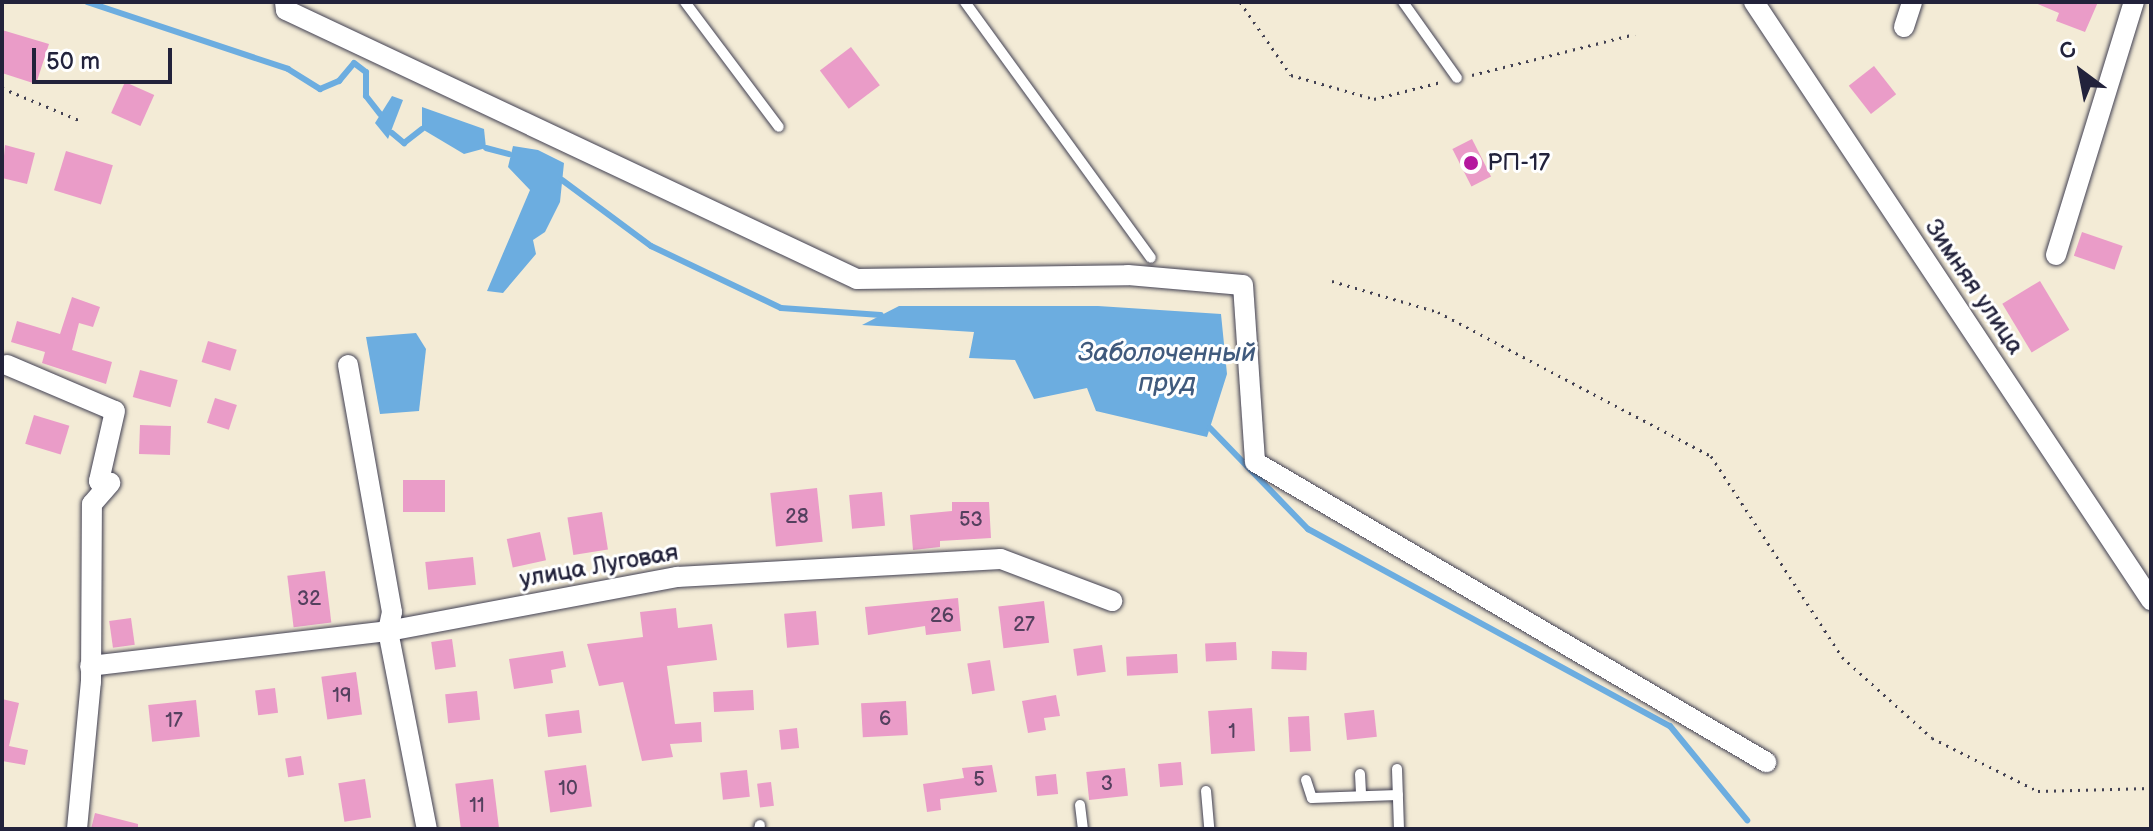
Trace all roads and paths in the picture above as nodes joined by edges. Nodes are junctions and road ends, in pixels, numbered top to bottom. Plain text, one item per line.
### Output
1 (285, 2) edge
2 (685, 2) edge
3 (965, 2) edge
4 (1240, 2) edge
5 (1403, 2) edge
6 (1754, 2) edge
7 (1912, 2) edge
8 (2134, 2) edge
9 (1904, 27) dead end
10 (1635, 34) dead end
11 (1457, 78) junction
12 (2, 88) edge
13 (79, 120) dead end
14 (779, 127) dead end
15 (2056, 255) dead end
16 (1151, 258) dead end
17 (1332, 281) dead end
18 (7, 365) dead end
19 (348, 365) dead end
20 (2151, 600) edge
21 (1112, 601) dead end
22 (388, 631) junction
23 (90, 666) junction
24 (1766, 762) dead end
25 (1397, 769) dead end
26 (1360, 774) dead end
27 (1306, 780) dead end
28 (2151, 788) edge
29 (1206, 791) dead end
30 (1398, 795) junction
31 (1361, 796) junction
32 (1080, 805) dead end
33 (77, 829) edge
34 (427, 829) edge
35 (1083, 829) edge
36 (1209, 829) edge
37 (1399, 829) edge

1 - 24 street
2 - 14 lane
3 - 16 lane
4 - 11 path
5 - 11 lane
6 - 20 street, Зимняя улица
7 - 9 street
8 - 15 street
10 - 11 path
12 - 13 path
17 - 28 path
18 - 23 street
19 - 22 street
21 - 22 street, улица Луговая
22 - 23 street, улица Луговая
22 - 34 street
23 - 33 street
25 - 30 lane
26 - 31 lane
27 - 31 lane
29 - 36 lane
30 - 31 lane
30 - 37 lane
32 - 35 lane

